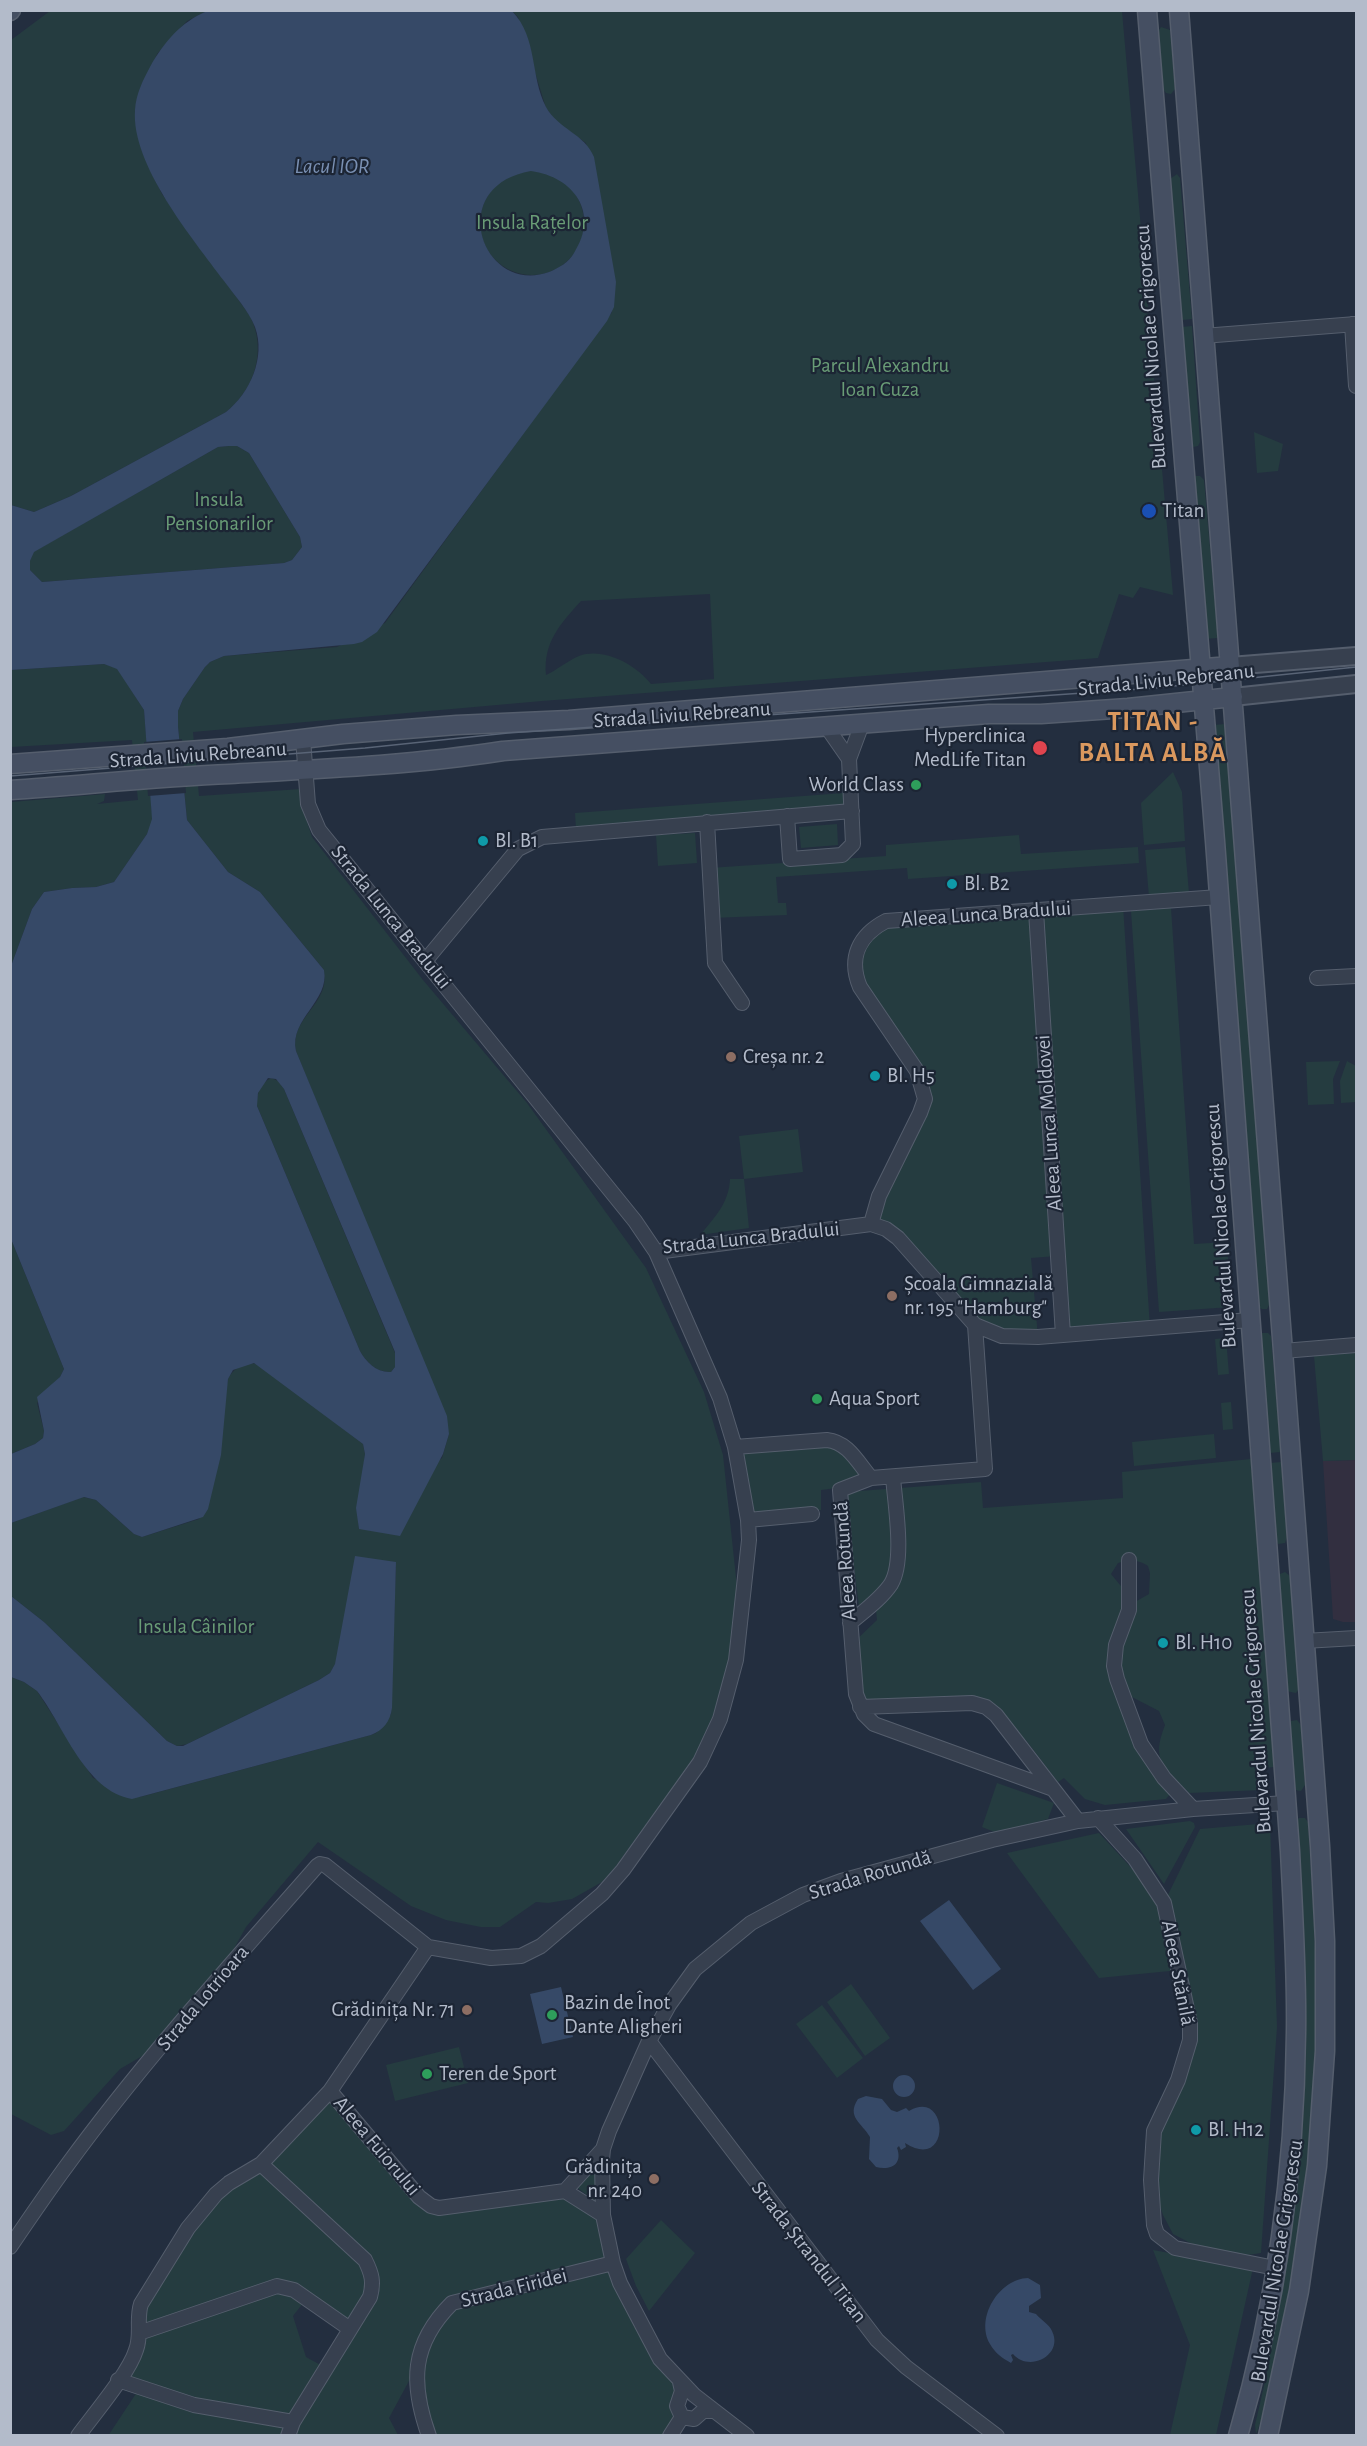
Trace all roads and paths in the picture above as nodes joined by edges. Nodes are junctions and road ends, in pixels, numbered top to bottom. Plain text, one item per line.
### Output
1 (1147, 10) edge
2 (1179, 10) edge
3 (1354, 324) edge
4 (1203, 336) junction
5 (1356, 386) edge
6 (1356, 656) edge
7 (1230, 666) junction
8 (1199, 669) junction
9 (1356, 684) edge
10 (1233, 697) junction
11 (1203, 700) junction
12 (862, 724) junction
13 (826, 726) junction
14 (303, 739) junction
15 (849, 759) junction
16 (10, 764) edge
17 (305, 771) junction
18 (10, 790) edge
19 (852, 811) junction
20 (787, 816) junction
21 (707, 822) junction
22 (1218, 897) junction
23 (1036, 911) junction
24 (426, 960) junction
25 (1356, 976) edge
26 (1317, 978) dead end
27 (742, 1003) dead end
28 (871, 1224) junction
29 (656, 1252) junction
30 (1280, 1318) junction
31 (1250, 1320) junction
32 (975, 1325) junction
33 (1063, 1335) junction
34 (1356, 1345) edge
35 (1283, 1351) junction
36 (735, 1447) junction
37 (893, 1477) junction
38 (870, 1478) junction
39 (812, 1514) dead end
40 (748, 1520) junction
41 (1298, 1557) junction
42 (1129, 1560) dead end
43 (1268, 1560) junction
44 (850, 1623) junction
45 (1356, 1638) edge
46 (1304, 1641) junction
47 (1309, 1703) junction
48 (1278, 1706) junction
49 (860, 1707) junction
50 (1053, 1789) junction
51 (1317, 1800) junction
52 (1286, 1803) junction
53 (1193, 1809) junction
54 (1098, 1818) junction
55 (1078, 1821) junction
56 (428, 1947) junction
57 (649, 2041) junction
58 (330, 2091) junction
59 (603, 2149) junction
60 (261, 2164) junction
61 (565, 2191) junction
62 (603, 2215) junction
63 (10, 2247) edge
64 (613, 2263) junction
65 (1275, 2268) junction
66 (350, 2329) junction
67 (139, 2333) junction
68 (118, 2380) junction
69 (693, 2401) junction
70 (682, 2417) junction
71 (290, 2429) edge
72 (78, 2436) edge
73 (429, 2436) edge
74 (670, 2436) edge
75 (747, 2436) edge
76 (997, 2436) edge
77 (1238, 2436) edge
78 (1268, 2436) edge

1 - 8 main road, Bulevardul Nicolae Grigorescu
2 - 4 main road, Bulevardul Nicolae Grigorescu
3 - 4 street
3 - 5 street
4 - 7 main road, Bulevardul Nicolae Grigorescu
6 - 7 street, Strada Liviu Rebreanu
7 - 8 main road, Strada Liviu Rebreanu
7 - 10 main road, Bulevardul Nicolae Grigorescu
8 - 11 main road, Bulevardul Nicolae Grigorescu
8 - 14 main road, Strada Liviu Rebreanu
9 - 10 street, Strada Liviu Rebreanu
10 - 11 main road, Strada Liviu Rebreanu
10 - 30 main road, Bulevardul Nicolae Grigorescu
11 - 12 main road, Strada Liviu Rebreanu
11 - 22 main road, Bulevardul Nicolae Grigorescu
12 - 13 main road, Strada Liviu Rebreanu
12 - 15 street
13 - 15 street
13 - 17 main road, Strada Liviu Rebreanu
14 - 16 main road, Strada Liviu Rebreanu
14 - 17 street, Strada Lunca Bradului
15 - 19 street
17 - 18 main road, Strada Liviu Rebreanu
17 - 24 street, Strada Lunca Bradului
19 - 20 street
19 - 20 street
20 - 21 street
21 - 24 street
21 - 27 street
22 - 23 street, Aleea Lunca Bradului
22 - 31 main road, Bulevardul Nicolae Grigorescu
23 - 28 street, Aleea Lunca Bradului
23 - 33 street, Aleea Lunca Moldovei
24 - 29 street, Strada Lunca Bradului
25 - 26 street
28 - 29 street, Strada Lunca Bradului
28 - 32 street
29 - 36 street, Strada Lotrioara
30 - 31 main road
30 - 35 main road, Bulevardul Nicolae Grigorescu
31 - 33 street
31 - 43 main road, Bulevardul Nicolae Grigorescu
32 - 33 street
32 - 37 street, Aleea Rotundă
34 - 35 street
35 - 41 main road, Bulevardul Nicolae Grigorescu
36 - 38 street
36 - 40 street, Strada Lotrioara
37 - 38 street, Aleea Rotundă
37 - 44 street
38 - 44 street, Aleea Rotundă
39 - 40 street
40 - 56 street, Strada Lotrioara
41 - 43 main road
41 - 46 main road, Bulevardul Nicolae Grigorescu
42 - 53 street
43 - 48 main road, Bulevardul Nicolae Grigorescu
44 - 49 street, Aleea Rotundă
45 - 46 street
46 - 47 main road, Bulevardul Nicolae Grigorescu
47 - 48 main road
47 - 51 main road, Bulevardul Nicolae Grigorescu
48 - 52 main road, Bulevardul Nicolae Grigorescu
49 - 50 street
49 - 50 street
50 - 55 street
51 - 52 main road
51 - 78 main road, Bulevardul Nicolae Grigorescu
52 - 53 street, Strada Rotundă
52 - 65 main road, Bulevardul Nicolae Grigorescu
53 - 54 street, Strada Rotundă
54 - 55 street, Strada Rotundă
54 - 65 street, Aleea Stănilă
55 - 57 street, Strada Rotundă
56 - 58 street
56 - 63 street, Strada Lotrioara
57 - 59 street, Strada Rotundă
57 - 76 street, Strada Ștrandul Titan
58 - 60 street
58 - 61 street, Aleea Fuiorului
59 - 61 street
59 - 62 street, Strada Rotundă
60 - 66 street
60 - 67 street
61 - 62 street
62 - 64 street, Strada Rotundă
64 - 69 street, Strada Rotundă
64 - 73 street, Strada Firidei
65 - 77 main road, Bulevardul Nicolae Grigorescu
66 - 67 street
66 - 71 street
67 - 68 street
68 - 71 street
68 - 72 street
69 - 70 street
69 - 70 street
69 - 75 street, Strada Rotundă
70 - 74 street

